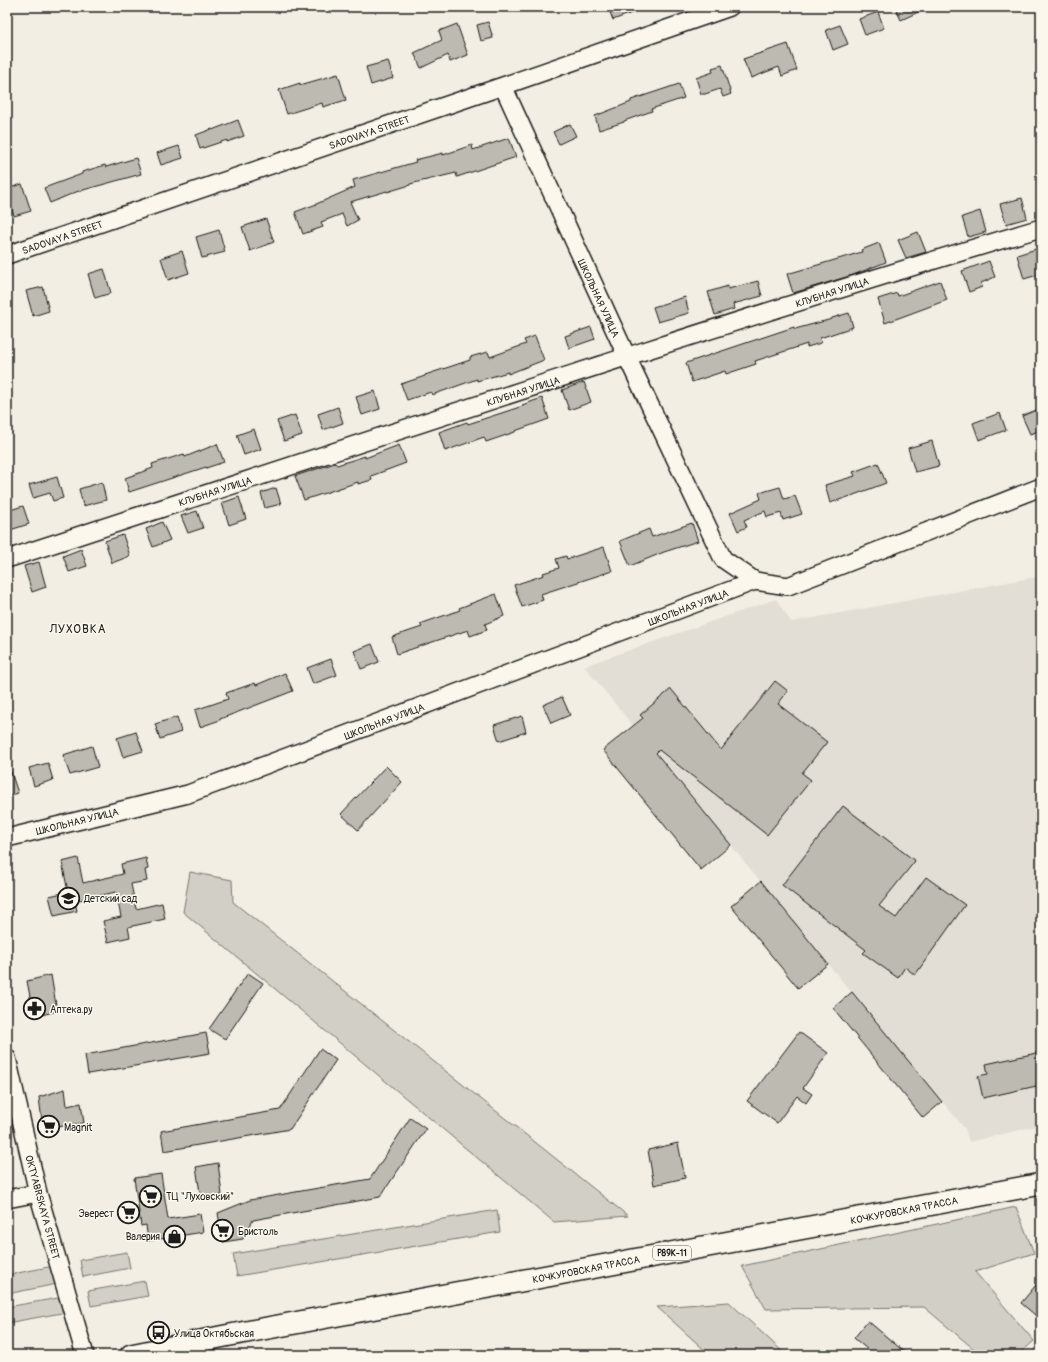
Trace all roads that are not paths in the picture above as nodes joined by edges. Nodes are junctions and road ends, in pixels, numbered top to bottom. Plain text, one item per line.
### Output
1 (730, 7) edge
2 (503, 86) junction
3 (1041, 228) edge
4 (7, 256) edge
5 (627, 357) junction
6 (1041, 487) edge
7 (7, 558) edge
8 (755, 581) junction
9 (7, 838) edge
10 (7, 1058) edge
11 (1041, 1184) edge
12 (38, 1193) junction
13 (7, 1199) edge
14 (84, 1355) edge
15 (131, 1355) edge

1 - 2 street, SADOVAYA STREET
2 - 4 street, SADOVAYA STREET
2 - 5 street, ШКОЛЬНАЯ УЛИЦА
3 - 5 street, КЛУБНАЯ УЛИЦА
5 - 7 street, КЛУБНАЯ УЛИЦА
5 - 8 street, ШКОЛЬНАЯ УЛИЦА
6 - 8 street, ШКОЛЬНАЯ УЛИЦА
8 - 9 street, ШКОЛЬНАЯ УЛИЦА
10 - 12 street, OKTYABRSKAYA STREET
11 - 15 main road, КОЧКУРОВСКАЯ ТРАССА / Р89К-11
12 - 13 street
12 - 14 street, OKTYABRSKAYA STREET

